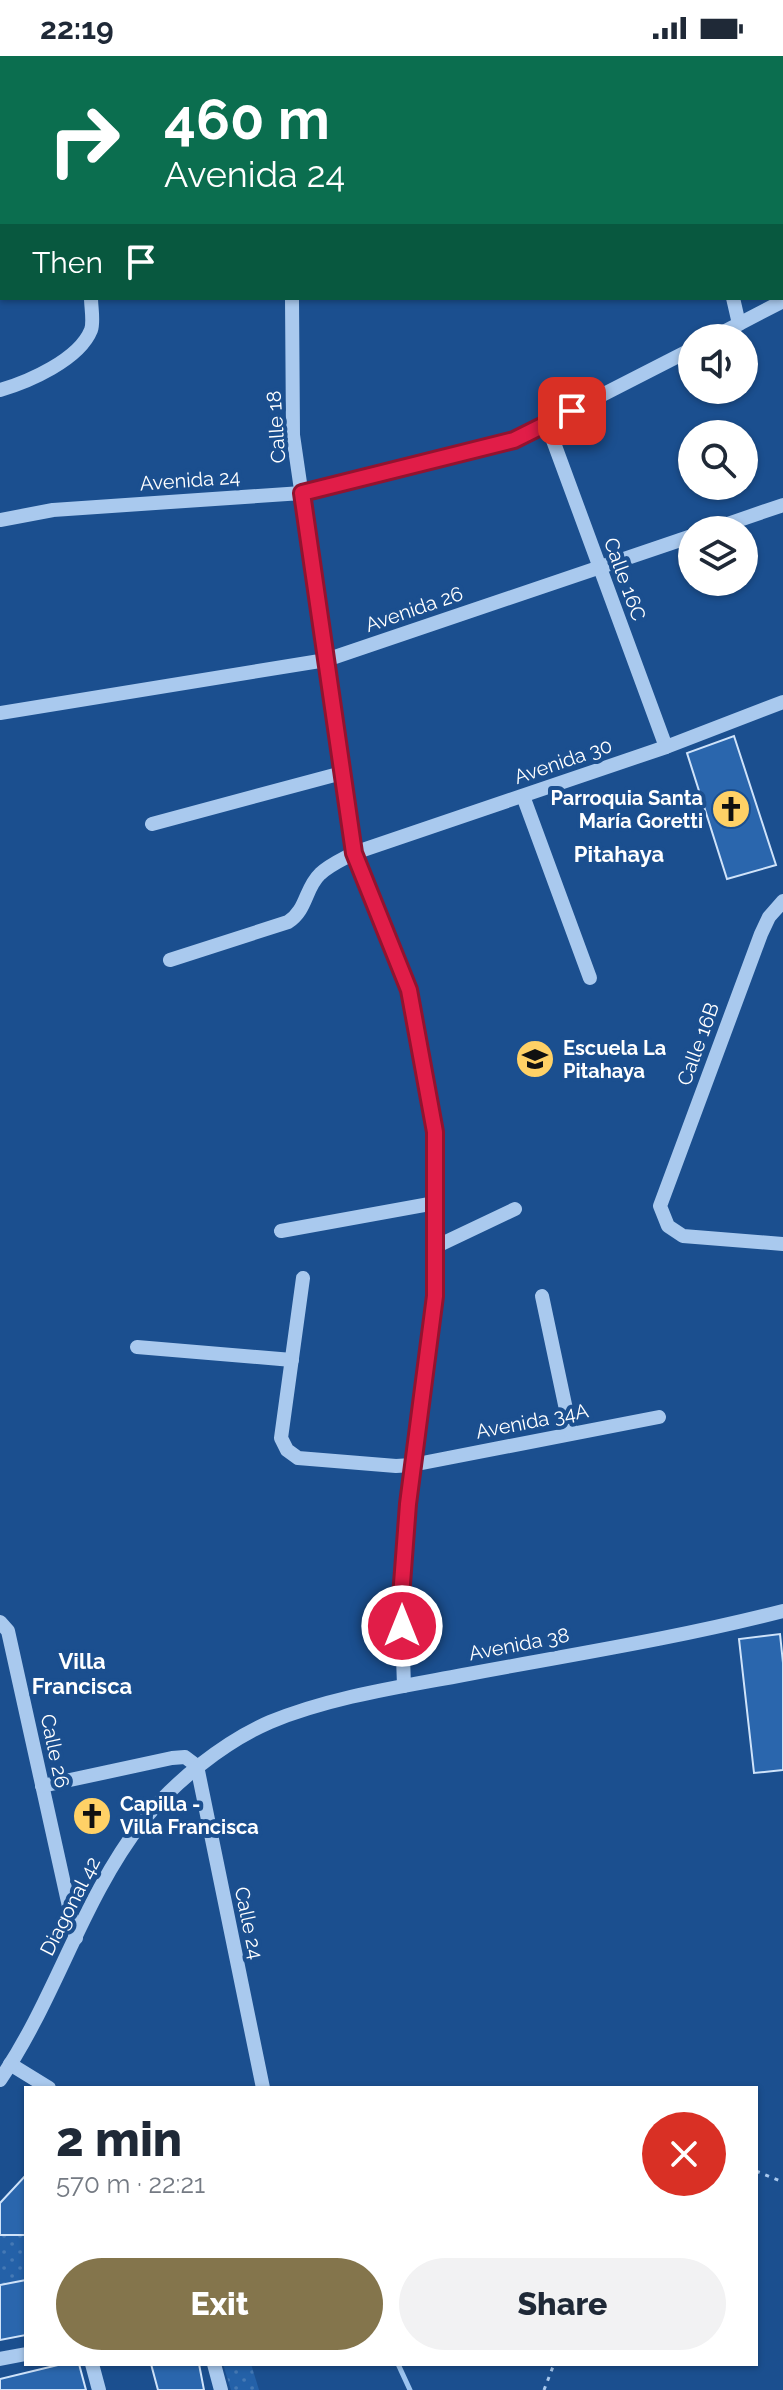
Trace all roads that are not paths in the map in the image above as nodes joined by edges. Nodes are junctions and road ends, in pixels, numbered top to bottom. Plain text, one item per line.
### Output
1 (91, 300) edge
2 (292, 300) edge
3 (733, 300) edge
4 (783, 301) edge
5 (739, 324) joint
6 (678, 356) edge
7 (0, 390) edge
8 (547, 424) junction
9 (302, 493) junction
10 (783, 505) edge
11 (751, 516) edge
12 (0, 520) edge
13 (678, 541) edge
14 (600, 567) junction
15 (326, 660) junction
16 (783, 702) edge
17 (0, 713) edge
18 (666, 747) junction
19 (342, 773) junction
20 (523, 796) junction
21 (152, 824) dead end
22 (354, 853) junction
23 (783, 901) edge
24 (170, 960) dead end
25 (590, 978) dead end
26 (435, 1203) junction
27 (515, 1209) dead end
28 (281, 1231) dead end
29 (783, 1244) edge
30 (435, 1247) junction
31 (303, 1278) dead end
32 (542, 1296) dead end
33 (137, 1347) dead end
34 (292, 1360) junction
35 (659, 1417) dead end
36 (571, 1433) junction
37 (412, 1465) junction
38 (783, 1611) edge
39 (0, 1622) edge
40 (404, 1686) junction
41 (197, 1766) junction
42 (42, 1786) junction
43 (76, 1938) junction
44 (10, 2064) junction
45 (0, 2080) edge
46 (46, 2086) edge
47 (263, 2086) edge
48 (24, 2354) edge
49 (0, 2359) edge
50 (93, 2366) edge
51 (215, 2366) edge
52 (99, 2390) edge
53 (221, 2390) edge

1 - 7 street
2 - 9 street, Calle 18
3 - 5 street
4 - 5 street
6 - 8 street, Avenida 24
8 - 9 street, Avenida 24
8 - 14 street, Calle 16C
9 - 12 street, Avenida 24
9 - 15 street, Calle 18
10 - 11 street
13 - 14 street, Avenida 26
14 - 15 street, Avenida 26
14 - 18 street, Calle 16C
15 - 17 street, Avenida 26
15 - 19 street, Calle 18
16 - 18 street, Avenida 30
18 - 20 street, Avenida 30
19 - 21 street
19 - 22 street, Calle 18
20 - 22 street, Avenida 30
20 - 25 street
22 - 24 street, Avenida 30
22 - 26 street, Calle 18
23 - 29 street, Calle 16B
26 - 28 street
26 - 30 street, Calle 18
27 - 30 street
30 - 37 street, Calle 18
31 - 34 street, Avenida 34A
32 - 36 street
33 - 34 street
34 - 37 street, Avenida 34A
35 - 36 street, Avenida 34A
36 - 37 street, Avenida 34A
37 - 40 street, Calle 18
38 - 40 street, Avenida 38
39 - 42 street, Calle 26
40 - 41 street, Avenida 38
41 - 42 street
41 - 43 street, Diagonal 42
41 - 47 street, Calle 24
42 - 43 street, Calle 26
43 - 44 street, Diagonal 42
44 - 45 street, Diagonal 42
44 - 46 street
48 - 49 street
50 - 52 street
51 - 53 street

